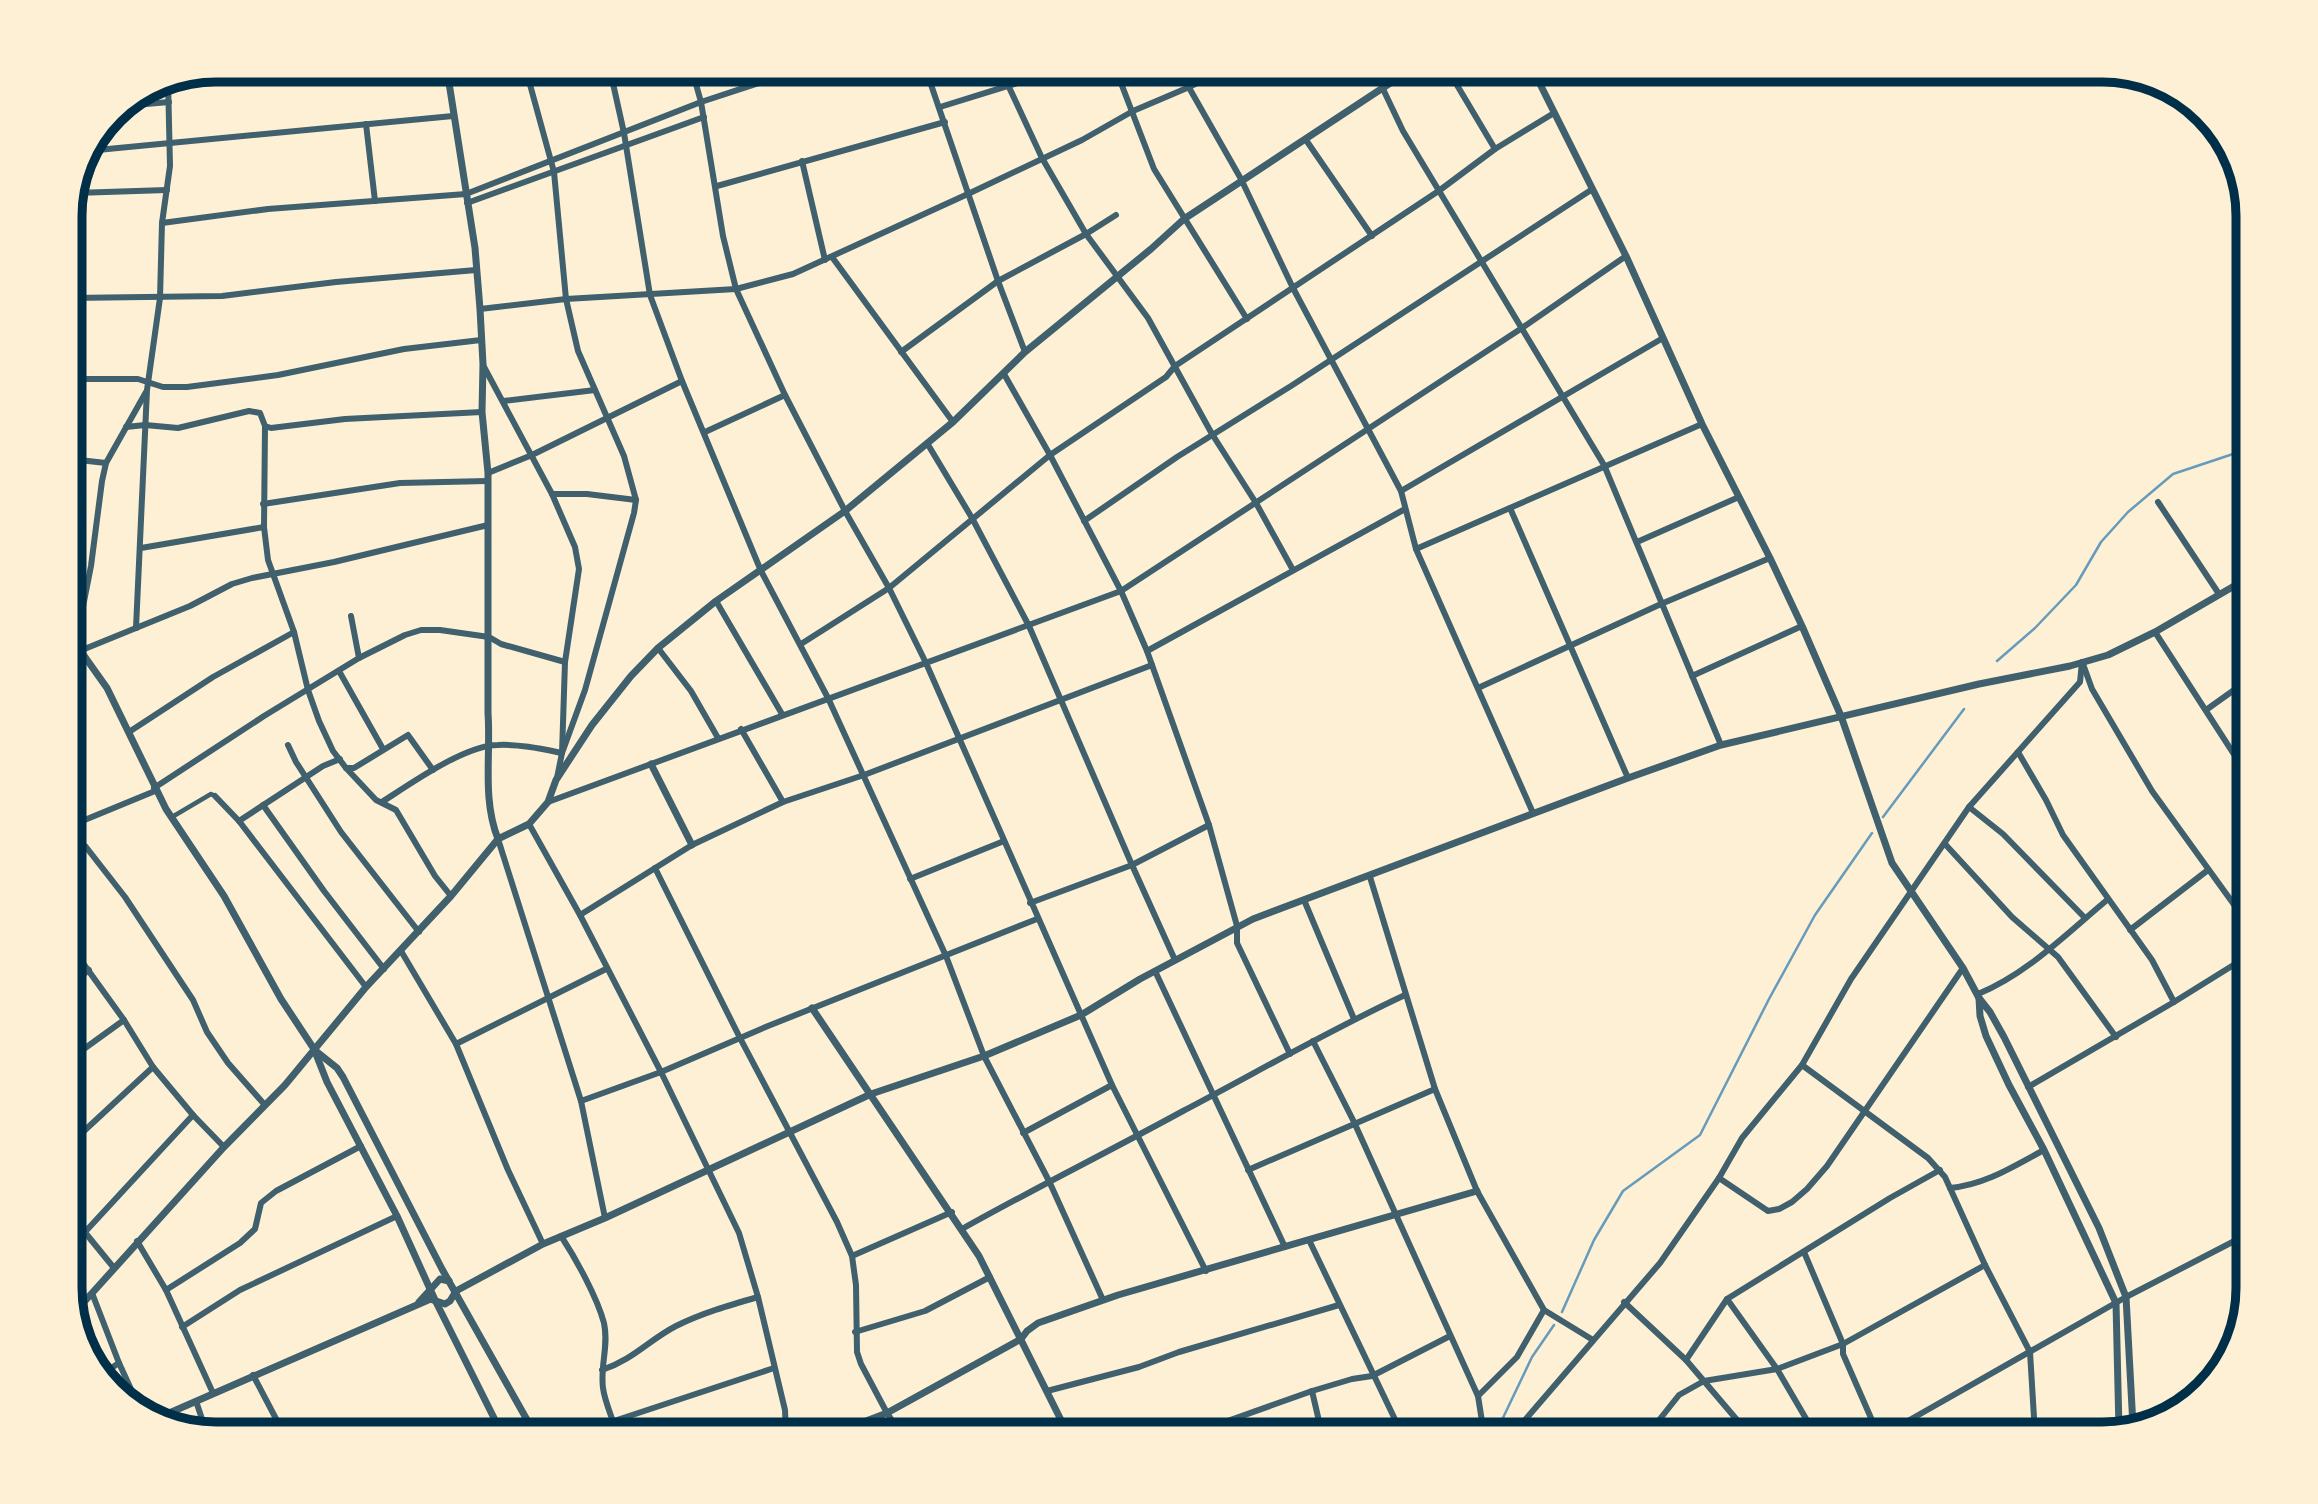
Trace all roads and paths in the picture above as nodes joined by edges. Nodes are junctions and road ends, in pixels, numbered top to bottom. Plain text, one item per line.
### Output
1 (1185, 82) edge
2 (1198, 82) edge
3 (1381, 82) edge
4 (1392, 82) edge
5 (1455, 82) edge
6 (1539, 82) edge
7 (449, 83) edge
8 (530, 83) edge
9 (613, 83) edge
10 (696, 83) edge
11 (750, 83) edge
12 (931, 83) edge
13 (1016, 83) edge
14 (1121, 83) edge
15 (1008, 85) junction
16 (1187, 88) junction
17 (1383, 89) junction
18 (168, 91) edge
19 (169, 102) junction
20 (701, 102) junction
21 (143, 104) edge
22 (940, 107) junction
23 (1133, 111) junction
24 (1553, 113) junction
25 (453, 116) junction
26 (704, 117) junction
27 (944, 122) junction
28 (366, 124) junction
29 (624, 132) junction
30 (1306, 140) junction
31 (170, 145) junction
32 (627, 147) junction
33 (1495, 149) junction
34 (99, 150) edge
35 (1042, 158) junction
36 (802, 161) junction
37 (552, 162) junction
38 (554, 172) junction
39 (1241, 179) junction
40 (716, 186) junction
41 (167, 190) junction
42 (1440, 190) junction
43 (1591, 190) junction
44 (85, 191) edge
45 (970, 193) junction
46 (466, 194) junction
47 (375, 201) junction
48 (467, 203) junction
49 (1116, 215) dead end
50 (1184, 219) junction
51 (162, 223) junction
52 (1086, 234) junction
53 (1372, 236) junction
54 (1626, 256) junction
55 (829, 258) junction
56 (1480, 260) junction
57 (476, 270) junction
58 (1118, 277) junction
59 (998, 281) junction
60 (1293, 288) junction
61 (736, 289) junction
62 (650, 295) junction
63 (83, 298) edge
64 (160, 298) junction
65 (566, 299) junction
66 (480, 309) junction
67 (1247, 319) junction
68 (1521, 328) junction
69 (1664, 338) junction
70 (481, 340) junction
71 (901, 352) junction
72 (1025, 352) junction
73 (1331, 360) junction
74 (483, 364) junction
75 (1175, 366) junction
76 (1004, 374) junction
77 (83, 379) edge
78 (682, 381) junction
79 (147, 387) junction
80 (595, 390) junction
81 (785, 395) junction
82 (1564, 395) junction
83 (503, 401) junction
84 (482, 412) junction
85 (608, 419) junction
86 (953, 422) junction
87 (1702, 424) junction
88 (145, 425) junction
89 (265, 426) junction
90 (126, 427) junction
91 (1368, 427) junction
92 (705, 432) junction
93 (1212, 434) junction
94 (927, 443) junction
95 (532, 455) junction
96 (1050, 455) junction
97 (83, 460) edge
98 (106, 463) junction
99 (1604, 465) junction
100 (488, 477) junction
101 (1401, 491) junction
102 (552, 494) junction
103 (1739, 497) junction
104 (636, 500) junction
105 (2158, 502) dead end
106 (1256, 503) junction
107 (263, 504) junction
108 (1510, 508) junction
109 (1405, 509) junction
110 (845, 511) junction
111 (972, 518) junction
112 (1084, 521) junction
113 (488, 525) junction
114 (264, 527) junction
115 (1637, 542) junction
116 (141, 548) junction
117 (1416, 549) junction
118 (1770, 558) junction
119 (1293, 570) junction
120 (761, 571) junction
121 (273, 573) junction
122 (2236, 585) edge
123 (889, 588) junction
124 (1121, 591) junction
125 (2219, 594) junction
126 (83, 598) edge
127 (716, 601) junction
128 (1661, 604) junction
129 (351, 616) dead end
130 (1029, 626) junction
131 (1801, 626) junction
132 (136, 628) junction
133 (294, 632) junction
134 (2155, 632) junction
135 (489, 637) junction
136 (801, 644) junction
137 (1571, 645) junction
138 (657, 649) junction
139 (83, 650) edge
140 (1147, 650) junction
141 (83, 652) edge
142 (359, 658) junction
143 (565, 662) junction
144 (2082, 662) junction
145 (926, 663) junction
146 (1152, 665) junction
147 (339, 671) junction
148 (1692, 677) junction
149 (1478, 688) junction
150 (2236, 689) edge
151 (308, 690) junction
152 (828, 698) junction
153 (1060, 700) junction
154 (2206, 710) junction
155 (782, 714) junction
156 (1841, 716) junction
157 (741, 729) junction
158 (129, 732) junction
159 (718, 738) junction
160 (959, 738) junction
161 (288, 745) dead end
162 (1721, 745) junction
163 (490, 746) junction
164 (383, 749) junction
165 (2018, 752) junction
166 (562, 753) junction
167 (2236, 757) edge
168 (340, 760) junction
169 (651, 764) junction
170 (346, 768) junction
171 (433, 770) junction
172 (864, 775) junction
173 (305, 777) junction
174 (1628, 778) junction
175 (556, 779) junction
176 (154, 790) junction
177 (215, 796) joint
178 (382, 802) junction
179 (548, 802) junction
180 (783, 802) junction
181 (263, 805) junction
182 (1969, 807) junction
183 (1533, 813) junction
184 (171, 817) junction
185 (83, 820) edge
186 (239, 821) junction
187 (529, 824) junction
188 (1209, 825) junction
189 (498, 839) junction
190 (1004, 841) junction
191 (1945, 844) junction
192 (83, 845) edge
193 (692, 845) junction
194 (1132, 866) junction
195 (655, 868) junction
196 (2208, 870) junction
197 (1370, 877) junction
198 (910, 879) junction
199 (1911, 892) junction
200 (451, 897) junction
201 (1304, 900) junction
202 (2107, 900) junction
203 (1030, 903) junction
204 (2236, 908) edge
205 (580, 915) junction
206 (2085, 918) junction
207 (1037, 919) junction
208 (1237, 926) junction
209 (2130, 930) junction
210 (419, 932) junction
211 (2049, 949) junction
212 (401, 951) junction
213 (946, 956) junction
214 (1175, 960) junction
215 (83, 962) edge
216 (2236, 963) edge
217 (1963, 968) junction
218 (384, 969) junction
219 (606, 969) junction
220 (89, 970) junction
221 (1155, 971) junction
222 (83, 974) edge
223 (366, 987) junction
224 (1405, 995) junction
225 (1978, 996) junction
226 (550, 998) junction
227 (2174, 1002) junction
228 (812, 1009) junction
229 (1080, 1015) junction
230 (1354, 1019) junction
231 (124, 1020) junction
232 (2116, 1037) junction
233 (740, 1038) junction
234 (1313, 1041) junction
235 (456, 1044) junction
236 (314, 1049) junction
237 (83, 1050) edge
238 (1290, 1054) junction
239 (984, 1056) junction
240 (1802, 1065) junction
241 (153, 1067) junction
242 (662, 1072) junction
243 (1112, 1086) junction
244 (2028, 1087) junction
245 (1435, 1089) junction
246 (871, 1094) junction
247 (1214, 1095) junction
248 (581, 1101) junction
249 (264, 1104) junction
250 (1865, 1110) junction
251 (193, 1115) junction
252 (1354, 1122) junction
253 (790, 1131) junction
254 (83, 1132) edge
255 (1023, 1133) junction
256 (1138, 1136) junction
257 (361, 1146) junction
258 (224, 1147) junction
259 (2044, 1150) junction
260 (707, 1169) junction
261 (1248, 1170) junction
262 (1940, 1170) junction
263 (1718, 1178) junction
264 (1049, 1181) junction
265 (1950, 1188) junction
266 (1477, 1191) junction
267 (952, 1212) junction
268 (1396, 1213) junction
269 (397, 1216) junction
270 (606, 1218) junction
271 (83, 1229) edge
272 (962, 1229) junction
273 (85, 1232) junction
274 (561, 1236) junction
275 (1308, 1240) junction
276 (2236, 1240) edge
277 (136, 1241) junction
278 (543, 1244) junction
279 (1285, 1248) junction
280 (1804, 1252) junction
281 (852, 1256) junction
282 (1985, 1265) junction
283 (114, 1268) junction
284 (1206, 1271) junction
285 (990, 1278) junction
286 (450, 1281) junction
287 (430, 1288) junction
288 (166, 1290) junction
289 (456, 1291) junction
290 (92, 1293) junction
291 (758, 1297) junction
292 (2126, 1297) junction
293 (1727, 1299) junction
294 (435, 1300) junction
295 (1103, 1300) junction
296 (84, 1302) edge
297 (1624, 1302) junction
298 (2116, 1303) junction
299 (418, 1304) junction
300 (1339, 1305) junction
301 (1544, 1310) junction
302 (182, 1327) junction
303 (855, 1332) junction
304 (1450, 1336) junction
305 (1021, 1339) junction
306 (1592, 1340) junction
307 (1843, 1344) junction
308 (2030, 1352) junction
309 (1686, 1360) junction
310 (119, 1363) junction
311 (774, 1368) junction
312 (1777, 1368) junction
313 (110, 1369) edge
314 (602, 1370) junction
315 (254, 1376) junction
316 (1372, 1376) junction
317 (1704, 1381) junction
318 (1047, 1391) junction
319 (1312, 1391) junction
320 (132, 1392) edge
321 (213, 1393) junction
322 (1478, 1396) junction
323 (196, 1401) junction
324 (169, 1413) edge
325 (887, 1413) junction
326 (2133, 1418) edge
327 (202, 1420) edge
328 (614, 1421) joint
329 (2119, 1421) edge
330 (278, 1422) edge
331 (496, 1422) edge
332 (528, 1422) edge
333 (787, 1422) edge
334 (868, 1422) edge
335 (893, 1422) edge
336 (1062, 1422) edge
337 (1231, 1422) edge
338 (1319, 1422) edge
339 (1396, 1422) edge
340 (1482, 1422) edge
341 (1523, 1422) edge
342 (1658, 1422) edge
343 (1740, 1422) edge
344 (1808, 1422) edge
345 (1873, 1422) edge
346 (1906, 1422) edge
347 (2034, 1422) edge

1 - 16 street
2 - 16 street
3 - 17 street
4 - 17 street
5 - 33 street
6 - 24 street
7 - 25 street
8 - 37 street
9 - 29 street
10 - 20 street
11 - 20 street
12 - 22 street
13 - 15 street
14 - 23 street
15 - 22 street
15 - 35 street
16 - 23 street
16 - 39 street
17 - 30 street
17 - 42 street
18 - 19 street
19 - 21 street
19 - 31 street
20 - 26 street
20 - 29 street
22 - 27 street
23 - 35 street
23 - 50 street
24 - 33 street
24 - 43 street
25 - 28 street
25 - 46 street
26 - 32 street
26 - 40 street
27 - 36 street
27 - 45 street
28 - 31 street
28 - 47 street
29 - 32 street
29 - 37 street
30 - 39 street
30 - 53 street
31 - 34 street
31 - 41 street
32 - 38 street
32 - 62 street
33 - 42 street
35 - 45 street
35 - 52 street
36 - 40 street
36 - 55 street
37 - 38 street
37 - 46 street
38 - 48 street
38 - 65 street
39 - 50 street
39 - 60 street
40 - 61 street
41 - 44 street
41 - 51 street
42 - 53 street
42 - 56 street
43 - 54 street
43 - 56 street
45 - 55 street
45 - 59 street
46 - 47 street
46 - 48 street
47 - 51 street
48 - 57 street
49 - 52 street
50 - 58 street
50 - 67 street
51 - 64 street
52 - 58 street
52 - 59 street
53 - 60 street
54 - 68 street
54 - 69 street
55 - 61 street
55 - 71 street
56 - 68 street
56 - 73 street
57 - 64 street
57 - 66 street
58 - 72 street
58 - 75 street
59 - 71 street
59 - 72 street
60 - 67 street
60 - 73 street
61 - 62 street
61 - 81 street
62 - 65 street
62 - 78 street
63 - 64 street
64 - 79 street
65 - 66 street
65 - 80 street
66 - 70 street
67 - 75 street
68 - 82 street
68 - 91 street
69 - 82 street
69 - 87 street
70 - 74 street
70 - 79 street
71 - 86 street
72 - 76 street
73 - 91 street
73 - 93 street
74 - 83 street
74 - 84 street
75 - 93 street
75 - 96 street
76 - 86 street
76 - 96 street
77 - 79 street
78 - 85 street
78 - 92 street
79 - 88 street
79 - 90 street
80 - 83 street
80 - 85 street
81 - 92 street
81 - 110 street
82 - 99 street
82 - 101 street
83 - 95 street
84 - 89 street
84 - 100 street
85 - 95 street
85 - 104 street
86 - 94 street
87 - 99 street
87 - 103 street
88 - 89 street
88 - 90 street
88 - 116 street
89 - 107 street
90 - 98 street
91 - 101 street
91 - 106 street
92 - 120 street
93 - 106 street
93 - 112 street
94 - 110 street
94 - 111 street
95 - 100 street
95 - 102 street
96 - 111 street
96 - 112 street
97 - 98 street
98 - 126 street
99 - 108 street
99 - 115 street
100 - 107 street
100 - 113 street
101 - 109 street
102 - 104 street
102 - 143 street
103 - 115 street
103 - 118 street
104 - 166 street
105 - 125 street
106 - 119 street
106 - 124 street
107 - 114 street
108 - 117 street
108 - 137 street
109 - 117 street
109 - 119 street
110 - 120 street
110 - 123 street
111 - 123 street
111 - 130 street
112 - 124 street
113 - 121 street
113 - 135 street
114 - 116 street
114 - 121 street
115 - 128 street
116 - 132 street
117 - 149 street
118 - 128 street
118 - 131 street
119 - 140 street
120 - 127 street
120 - 136 street
121 - 132 street
121 - 133 street
122 - 125 street
123 - 136 street
123 - 145 street
124 - 130 street
124 - 140 street
125 - 134 street
127 - 138 street
127 - 155 street
128 - 137 street
128 - 148 street
129 - 142 street
130 - 145 street
130 - 153 street
131 - 148 street
131 - 156 street
132 - 139 street
133 - 151 street
133 - 158 street
134 - 144 street
134 - 154 street
135 - 142 street
135 - 143 street
135 - 163 street
136 - 152 street
137 - 149 street
137 - 174 street
138 - 159 street
138 - 175 street
140 - 146 street
141 - 158 street
142 - 147 street
143 - 166 street
144 - 156 street
144 - 165 street
144 - 196 street
145 - 152 street
145 - 160 street
146 - 153 street
146 - 188 street
147 - 151 street
147 - 164 street
148 - 162 street
149 - 183 street
150 - 154 street
151 - 168 street
151 - 176 street
152 - 155 street
152 - 172 street
153 - 160 street
153 - 194 street
154 - 167 street
155 - 157 street
156 - 162 street
156 - 199 street
157 - 159 street
157 - 180 street
158 - 176 street
159 - 169 street
160 - 172 street
160 - 190 street
161 - 173 street
162 - 174 street
163 - 166 street
163 - 171 street
163 - 189 street
164 - 170 street
164 - 171 street
165 - 182 street
165 - 202 street
166 - 175 street
168 - 170 street
168 - 173 street
169 - 179 street
169 - 193 street
170 - 178 street
171 - 178 street
172 - 180 street
172 - 198 street
173 - 181 street
173 - 210 street
174 - 183 street
175 - 179 street
176 - 184 street
176 - 185 street
177 - 184 street
177 - 186 street
178 - 200 street
179 - 187 street
180 - 193 street
181 - 186 street
181 - 218 street
182 - 191 street
182 - 206 street
183 - 197 street
184 - 236 street
186 - 223 street
187 - 189 street
187 - 205 street
188 - 194 street
188 - 208 street
189 - 200 street
189 - 226 street
190 - 198 street
190 - 203 street
191 - 199 street
191 - 211 street
192 - 249 street
193 - 195 street
194 - 203 street
194 - 214 street
195 - 205 street
195 - 233 street
196 - 204 street
196 - 209 street
197 - 201 street
197 - 224 street
198 - 213 street
199 - 217 street
199 - 240 street
200 - 210 street
201 - 208 street
201 - 230 street
202 - 206 street
202 - 209 street
203 - 207 street
205 - 219 street
206 - 211 street
207 - 213 street
207 - 229 street
208 - 214 street
208 - 238 street
209 - 227 street
210 - 212 street
211 - 225 street
211 - 232 street
212 - 218 street
212 - 235 street
213 - 228 street
213 - 239 street
214 - 221 street
215 - 220 street
216 - 227 street
217 - 225 street
217 - 250 street
218 - 223 street
219 - 226 street
219 - 242 street
220 - 222 street
220 - 231 street
221 - 229 street
221 - 247 street
223 - 236 street
224 - 230 street
224 - 245 street
225 - 244 street
225 - 259 street
226 - 235 street
226 - 248 street
227 - 232 street
228 - 233 street
228 - 246 street
229 - 239 street
229 - 243 street
230 - 234 street
231 - 237 street
231 - 241 street
232 - 244 street
233 - 242 street
233 - 253 street
234 - 238 street
234 - 252 street
235 - 278 street
236 - 249 street
236 - 257 street
236 - 286 street
238 - 247 street
239 - 246 street
239 - 255 street
240 - 250 street
240 - 263 street
241 - 251 street
241 - 254 street
242 - 248 street
242 - 260 street
243 - 255 street
243 - 256 street
244 - 292 street
245 - 252 street
245 - 266 street
246 - 253 street
246 - 267 street
247 - 256 street
247 - 261 street
248 - 270 street
249 - 258 street
250 - 262 street
250 - 263 street
251 - 258 street
251 - 273 street
252 - 261 street
252 - 268 street
253 - 260 street
253 - 281 street
255 - 264 street
256 - 264 street
256 - 284 street
257 - 269 street
257 - 288 street
258 - 277 street
259 - 265 street
259 - 298 street
260 - 270 street
260 - 291 street
261 - 279 street
262 - 265 street
262 - 280 street
263 - 297 street
264 - 272 street
264 - 295 street
265 - 282 street
266 - 268 street
266 - 301 street
267 - 272 street
267 - 281 street
268 - 275 street
268 - 304 street
269 - 287 street
269 - 302 street
270 - 274 street
271 - 273 street
272 - 285 street
273 - 283 street
274 - 278 street
274 - 314 street
275 - 279 street
275 - 300 street
276 - 292 street
277 - 283 street
277 - 288 street
278 - 289 street
279 - 284 street
280 - 293 street
280 - 307 street
281 - 303 street
282 - 307 street
282 - 308 street
283 - 290 street
284 - 295 street
285 - 303 street
285 - 305 street
286 - 287 street
286 - 289 street
287 - 294 street
287 - 299 street
288 - 302 street
289 - 294 street
289 - 332 street
290 - 296 street
290 - 310 street
291 - 311 street
291 - 314 street
292 - 298 street
292 - 326 street
293 - 309 street
293 - 312 street
294 - 299 street
294 - 331 street
295 - 305 street
297 - 306 street
297 - 309 street
298 - 308 street
298 - 329 street
299 - 315 street
300 - 316 street
300 - 318 street
301 - 306 street
301 - 322 street
302 - 321 street
303 - 325 street
304 - 316 street
304 - 322 street
305 - 318 street
305 - 325 street
306 - 341 street
307 - 312 street
307 - 345 street
308 - 346 street
308 - 347 street
309 - 317 street
310 - 313 street
310 - 320 street
311 - 328 street
311 - 333 street
312 - 317 street
312 - 344 street
314 - 328 street
315 - 321 street
315 - 330 street
316 - 319 street
316 - 339 street
317 - 342 street
317 - 343 street
318 - 336 street
319 - 337 street
319 - 338 street
321 - 323 street
322 - 340 street
323 - 324 street
323 - 327 street
325 - 334 street
325 - 335 street

